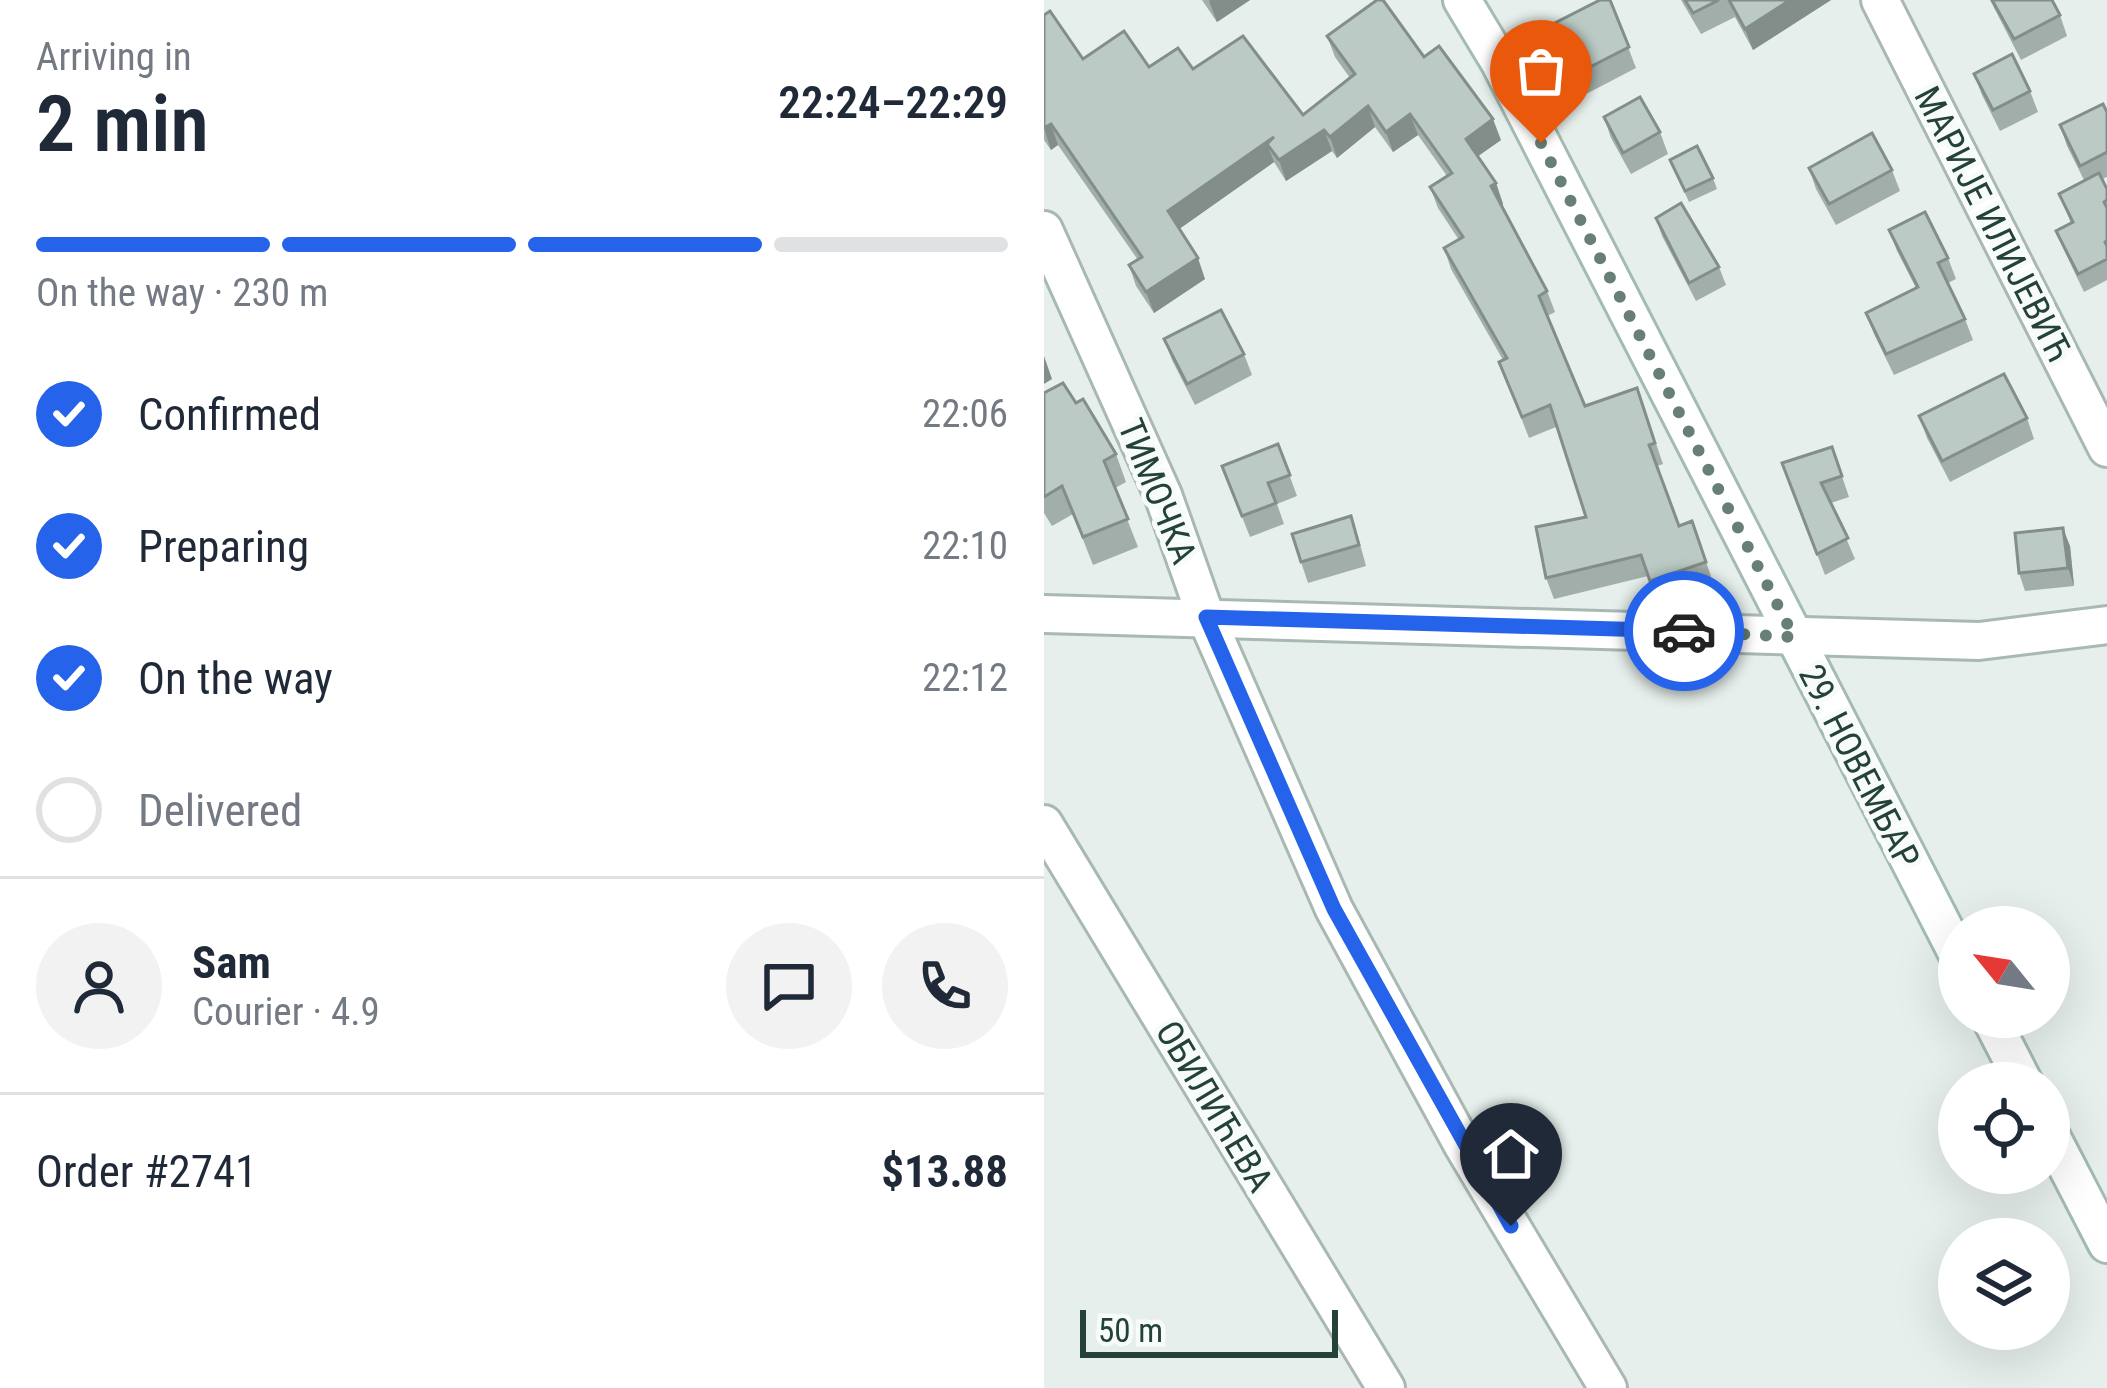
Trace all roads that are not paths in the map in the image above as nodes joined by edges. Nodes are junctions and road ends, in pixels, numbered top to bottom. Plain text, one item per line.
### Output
1 (1462, 0) edge
2 (1880, 0) edge
3 (1044, 230) edge
4 (2107, 448) edge
5 (1044, 614) edge
6 (1206, 617) junction
7 (2107, 626) edge
8 (1794, 637) junction
9 (1044, 824) edge
10 (1938, 916) edge
11 (2070, 1173) edge
12 (2107, 1244) edge
13 (1386, 1388) edge
14 (1608, 1388) edge

1 - 8 street, 29. НОВЕМБАР
2 - 4 street, МАРИЈЕ ИЛИЈЕВИЋ
3 - 6 street, ТИМОЧКА
5 - 6 street
6 - 8 street
6 - 14 street, ТИМОЧКА
7 - 8 street
8 - 10 street, 29. НОВЕМБАР
9 - 13 street, ОБИЛИЋЕВА
11 - 12 street

